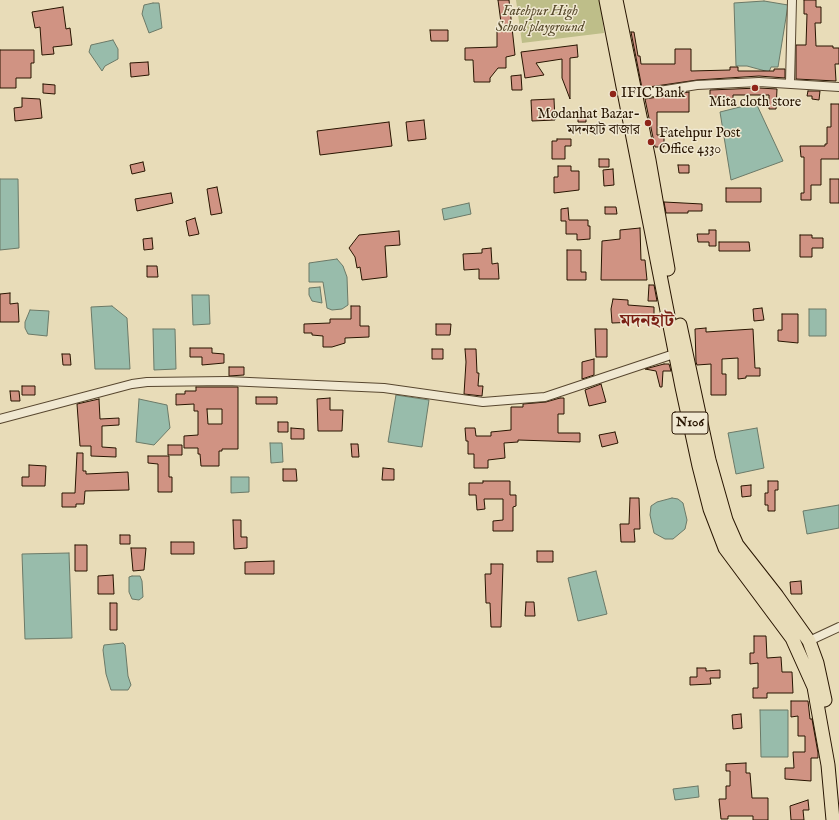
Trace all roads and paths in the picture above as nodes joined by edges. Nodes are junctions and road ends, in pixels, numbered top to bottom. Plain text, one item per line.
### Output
1 (606, 0) edge
2 (616, 0) edge
3 (792, 0) edge
4 (790, 83) junction
5 (839, 87) edge
6 (634, 95) junction
7 (677, 353) junction
8 (0, 419) edge
9 (839, 627) edge
10 (809, 641) junction
11 (839, 787) edge
12 (834, 820) edge

1 - 7 highway, N106
2 - 6 highway, N106
3 - 4 street
4 - 5 street
4 - 6 street
6 - 10 highway, N106
7 - 8 street
7 - 12 highway, N106
9 - 10 street
10 - 11 highway, N106

